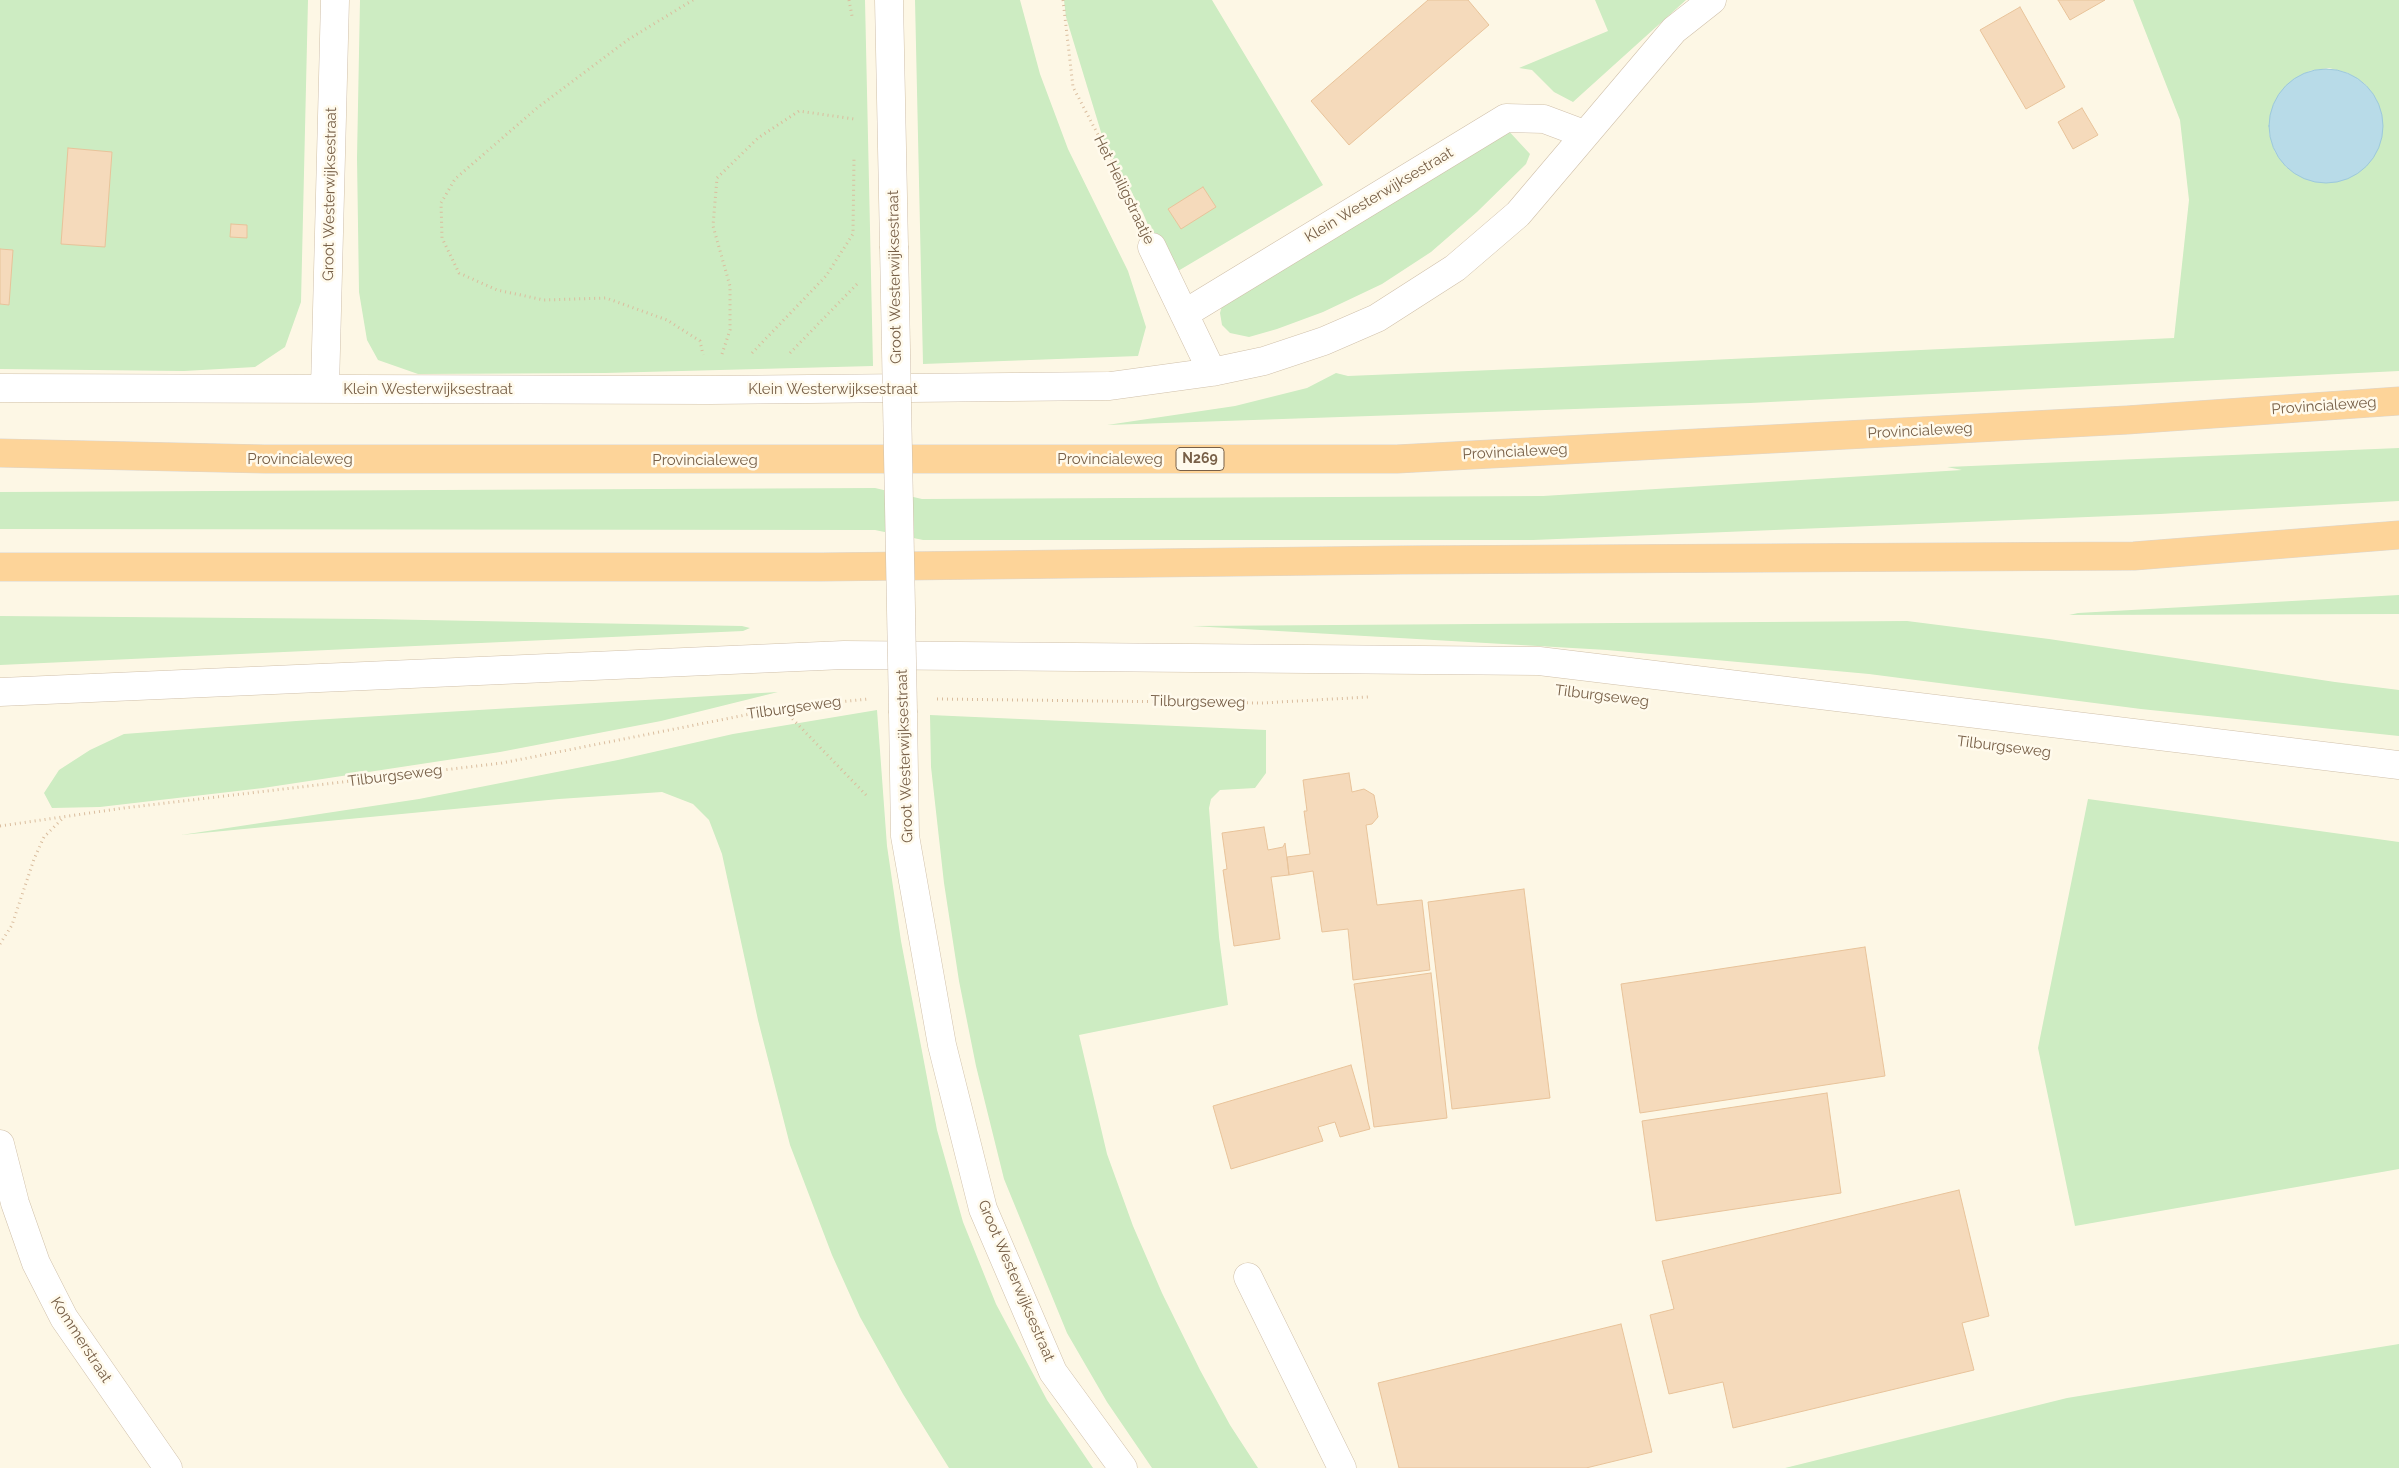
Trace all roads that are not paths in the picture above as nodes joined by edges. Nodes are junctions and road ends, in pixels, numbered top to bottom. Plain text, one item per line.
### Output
1 (335, 0) edge
2 (889, 0) edge
3 (1712, 0) edge
4 (1584, 134) junction
5 (1152, 247) road end
6 (1184, 314) junction
7 (1212, 372) junction
8 (0, 388) edge
9 (325, 388) junction
10 (2399, 401) edge
11 (0, 453) edge
12 (2399, 535) edge
13 (0, 567) edge
14 (0, 692) edge
15 (2399, 765) edge
16 (0, 1144) edge
17 (1248, 1277) dead end
18 (168, 1468) edge
19 (1123, 1468) edge
20 (1342, 1468) edge

1 - 9 street, Groot Westerwijksestraat
2 - 19 street, Groot Westerwijksestraat, bridge
3 - 4 street, Klein Westerwijksestraat
4 - 6 street, Klein Westerwijksestraat
4 - 7 street, Klein Westerwijksestraat
5 - 6 street, Het Heiligstraatje
6 - 7 street, Het Heiligstraatje
7 - 9 street, Klein Westerwijksestraat
8 - 9 street, Klein Westerwijksestraat
10 - 11 highway, Provincialeweg / N269
12 - 13 highway
14 - 15 street, Tilburgseweg
16 - 18 street, Kommerstraat
17 - 20 street

